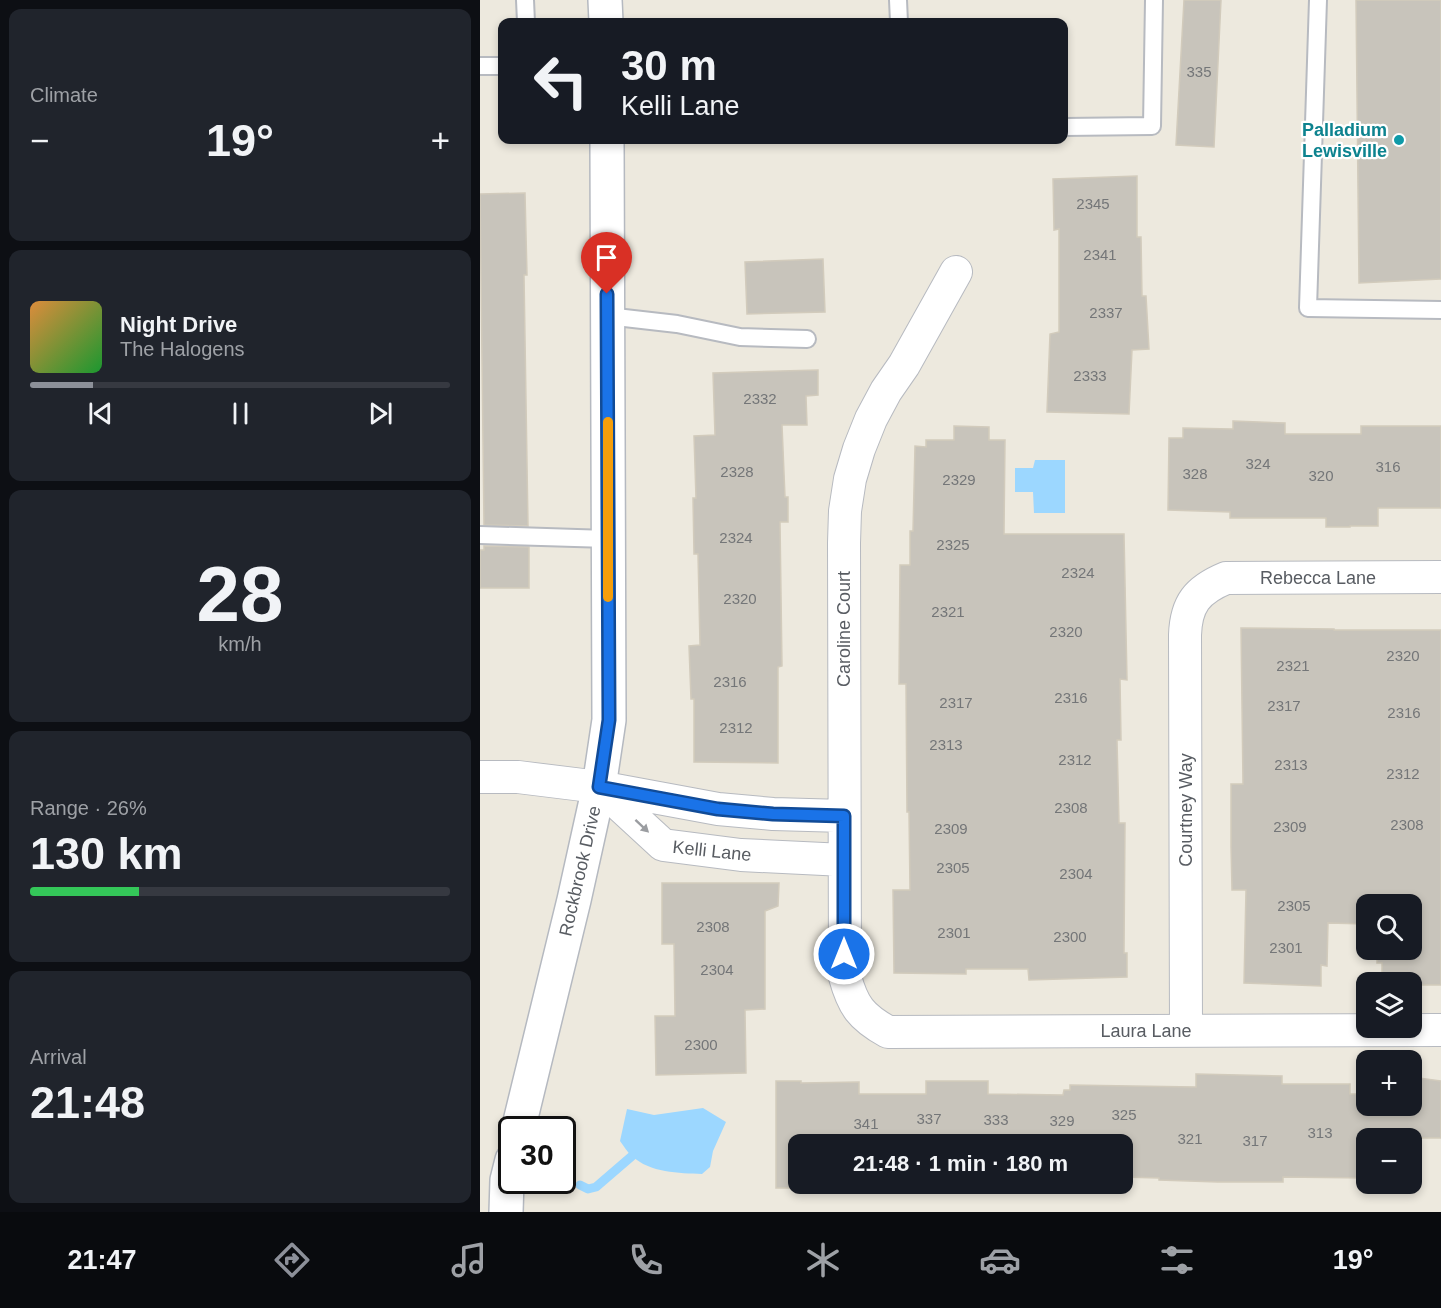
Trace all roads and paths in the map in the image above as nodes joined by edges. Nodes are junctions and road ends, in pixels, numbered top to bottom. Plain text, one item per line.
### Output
1 (525, 0) edge
2 (605, 0) edge
3 (898, 0) edge
4 (1154, 0) edge
5 (1318, 0) edge
6 (526, 18) edge
7 (606, 18) edge
8 (899, 18) edge
9 (480, 66) edge
10 (498, 66) edge
11 (1068, 127) edge
12 (607, 144) edge
13 (956, 272) dead end
14 (1441, 310) edge
15 (608, 316) junction
16 (807, 339) dead end
17 (480, 535) edge
18 (608, 539) junction
19 (1441, 578) edge
20 (1199, 593) joint
21 (480, 777) edge
22 (599, 787) junction
23 (844, 816) junction
24 (844, 860) junction
25 (859, 1010) joint
26 (1441, 1030) edge
27 (1186, 1031) junction
28 (521, 1116) edge
29 (507, 1194) edge
30 (506, 1212) edge

1 - 6 lane
2 - 7 street
3 - 8 lane
4 - 11 lane
5 - 14 lane
9 - 10 lane
12 - 15 street, Rockbrook Drive
13 - 23 street, Caroline Court
15 - 16 lane
15 - 18 street, Rockbrook Drive
17 - 18 lane
18 - 22 street, Rockbrook Drive
19 - 20 street, Rebecca Lane
20 - 27 street, Courtney Way
21 - 22 street
22 - 23 street
22 -> 24 street, Kelli Lane
22 - 28 street, Rockbrook Drive
23 - 24 street, Caroline Court
24 - 25 street, Caroline Court
25 - 27 street, Laura Lane
26 - 27 street, Laura Lane
29 - 30 street

